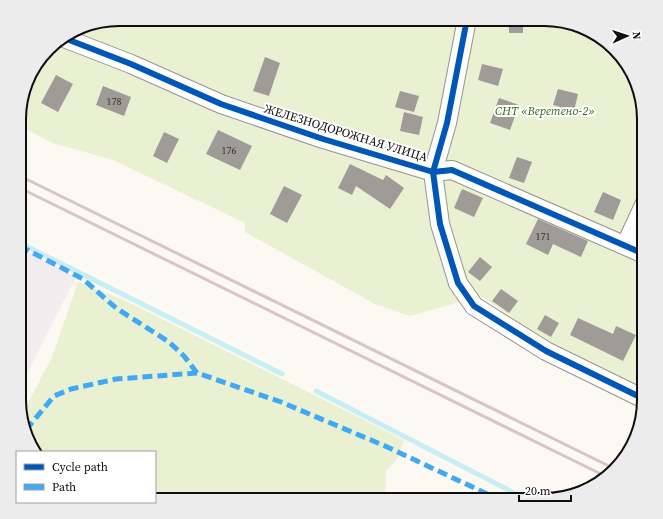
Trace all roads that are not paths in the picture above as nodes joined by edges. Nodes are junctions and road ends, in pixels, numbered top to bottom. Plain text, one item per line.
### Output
1 (465, 26) edge
2 (71, 40) edge
3 (433, 172) junction
4 (637, 220) edge
5 (626, 244) junction
6 (637, 250) edge
7 (637, 396) edge

1 - 3 street
2 - 3 street, ЖЕЛЕЗНОДОРОЖНАЯ УЛИЦА
3 - 5 street, ЖЕЛЕЗНОДОРОЖНАЯ УЛИЦА
3 - 7 street
4 - 5 street
5 - 6 street, ЖЕЛЕЗНОДОРОЖНАЯ УЛИЦА

